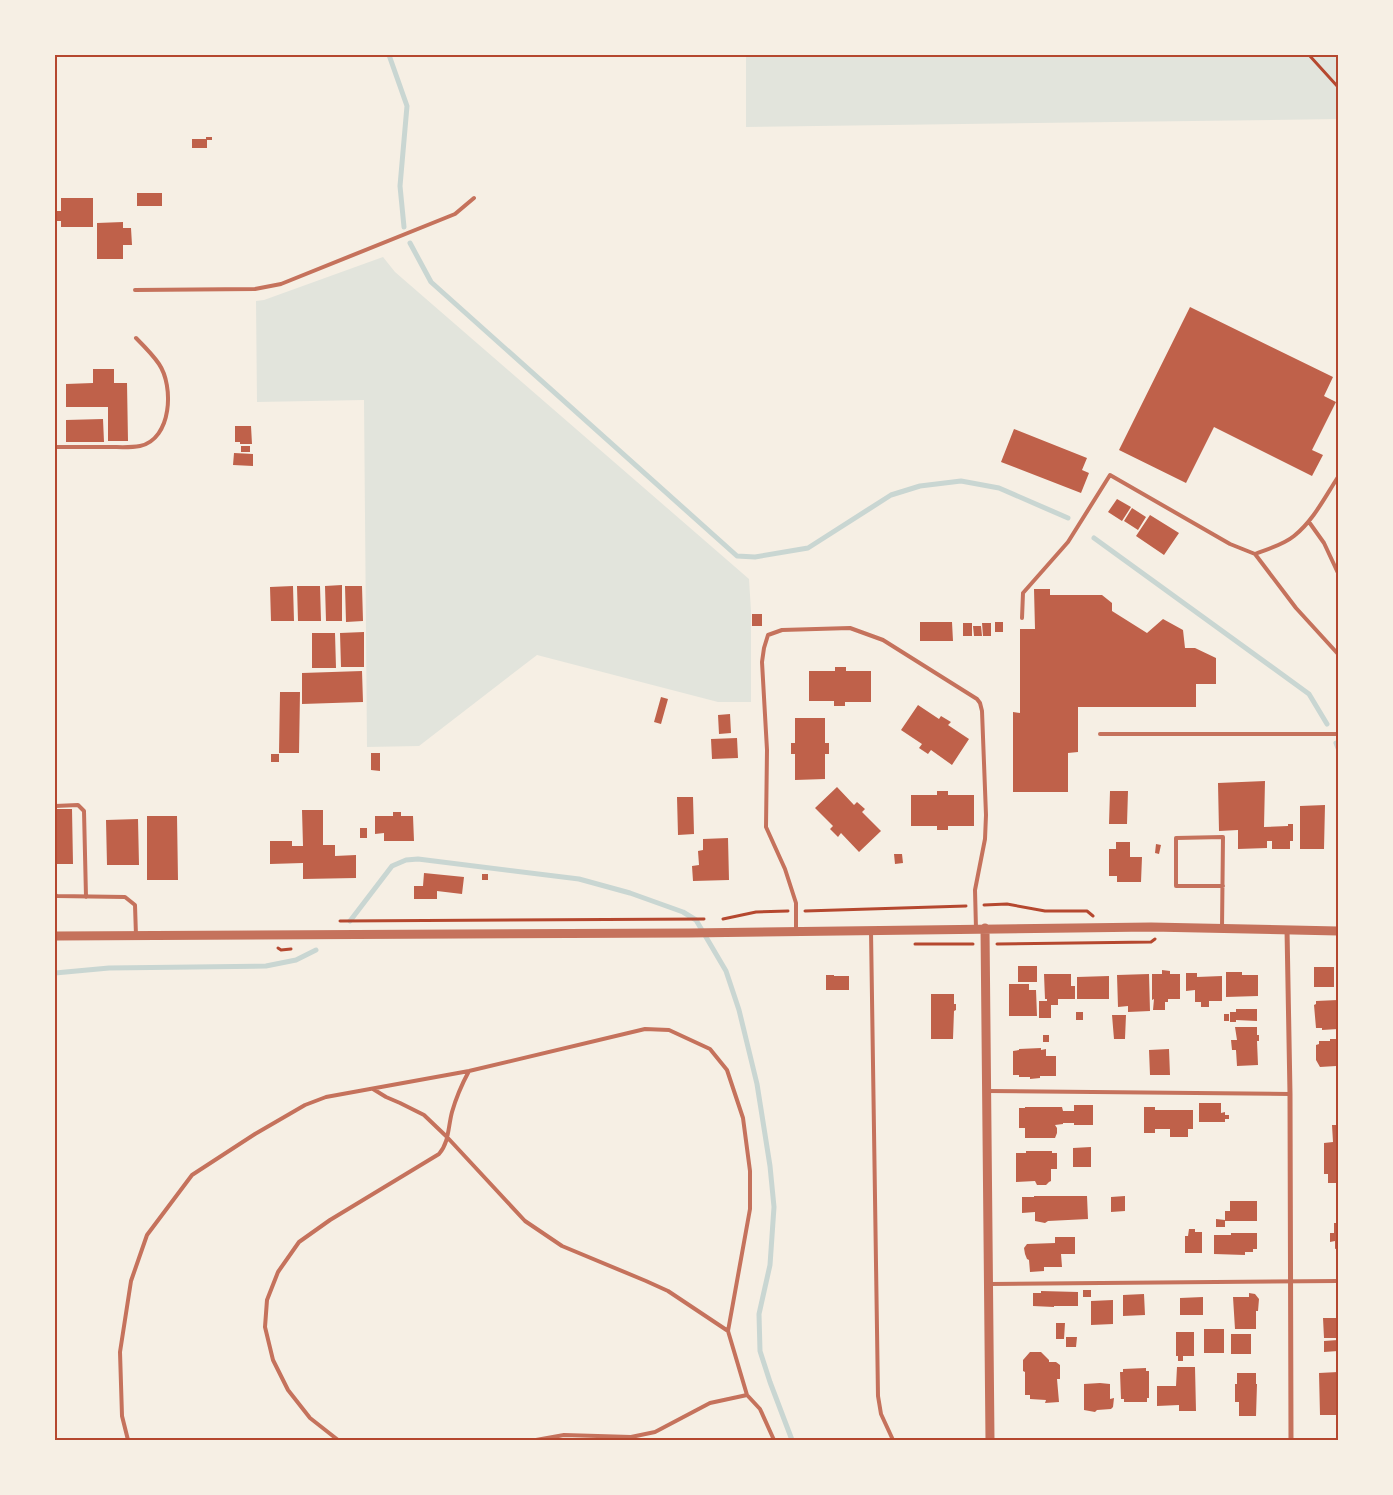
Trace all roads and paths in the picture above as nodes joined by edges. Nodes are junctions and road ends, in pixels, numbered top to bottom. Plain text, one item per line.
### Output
1 (1309, 55) edge
2 (1338, 87) edge
3 (474, 198) dead end
4 (135, 290) dead end
5 (136, 338) dead end
6 (55, 447) edge
7 (1338, 476) edge
8 (1309, 522) junction
9 (1255, 554) junction
10 (1338, 573) edge
11 (1022, 618) dead end
12 (1338, 654) edge
13 (1100, 734) dead end
14 (1338, 734) edge
15 (55, 806) edge
16 (1223, 886) junction
17 (55, 895) edge
18 (86, 897) junction
19 (975, 906) junction
20 (796, 911) junction
21 (1087, 911) dead end
22 (711, 919) dead end
23 (717, 919) dead end
24 (335, 921) dead end
25 (981, 928) junction
26 (1222, 928) junction
27 (1287, 929) junction
28 (871, 931) junction
29 (1338, 931) edge
30 (796, 932) junction
31 (55, 936) edge
32 (136, 936) junction
33 (468, 1071) junction
34 (373, 1089) junction
35 (986, 1091) junction
36 (1290, 1094) junction
37 (447, 1137) junction
38 (1292, 1281) junction
39 (1338, 1281) edge
40 (988, 1284) junction
41 (728, 1331) junction
42 (747, 1395) junction
43 (128, 1440) edge
44 (338, 1440) edge
45 (536, 1440) edge
46 (774, 1440) edge
47 (893, 1440) edge
48 (990, 1440) edge
49 (1291, 1440) edge

1 - 2 path
3 - 4 lane
5 - 6 lane
7 - 8 lane
8 - 9 lane
8 - 10 lane
9 - 11 lane
9 - 12 lane
13 - 14 lane
15 - 18 lane
16 - 16 lane
16 - 26 lane
17 - 18 lane
18 - 32 lane
19 - 20 path
19 - 20 lane
19 - 21 path
19 - 25 lane
20 - 23 path
20 - 30 lane
22 - 24 path
25 - 26 street
25 - 28 street
25 - 35 street
26 - 27 street
27 - 29 street
27 - 36 street
28 - 30 street
28 - 47 lane
30 - 32 street
31 - 32 street
33 - 34 lane
33 - 37 lane
33 - 41 lane
34 - 37 lane
34 - 43 lane
35 - 36 lane
35 - 40 street
36 - 38 street
37 - 41 lane
37 - 44 lane
38 - 39 lane
38 - 40 lane
38 - 49 street
40 - 48 street
41 - 42 lane
42 - 45 lane
42 - 46 lane

